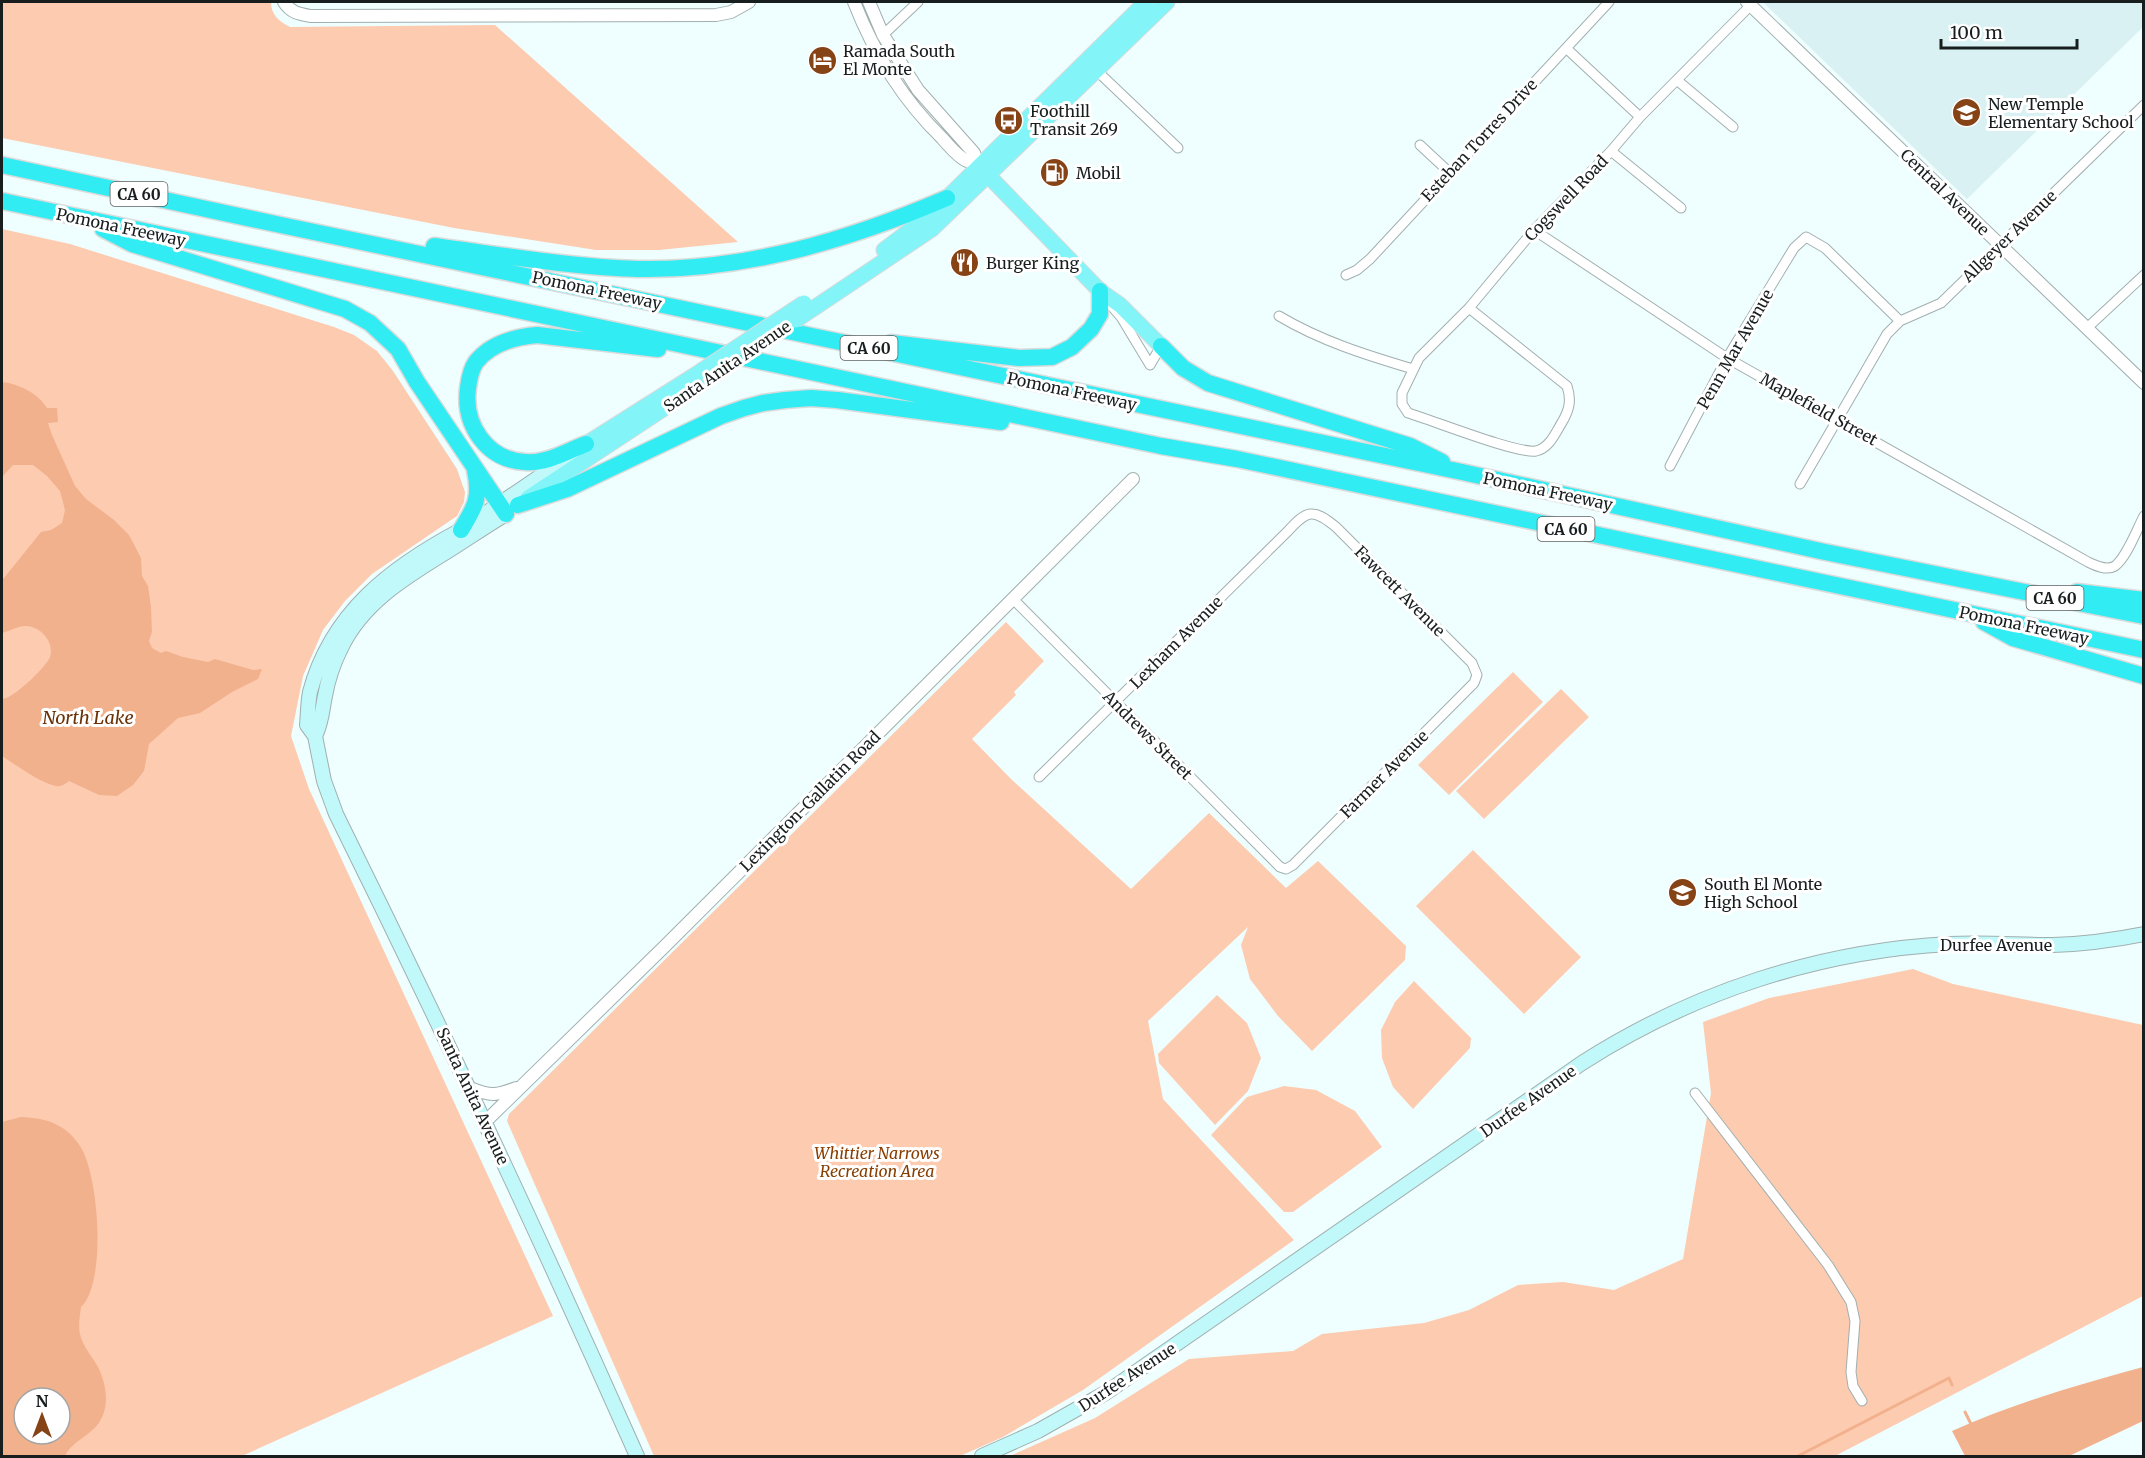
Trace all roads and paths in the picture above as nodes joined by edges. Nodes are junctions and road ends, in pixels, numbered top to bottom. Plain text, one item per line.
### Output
1 (749, 2) edge
2 (854, 2) edge
3 (868, 2) edge
4 (918, 2) edge
5 (1146, 2) edge
6 (1167, 2) edge
7 (1609, 2) edge
8 (1749, 3) edge
9 (287, 5) edge
10 (884, 35) junction
11 (1566, 48) junction
12 (1096, 70) junction
13 (1678, 81) junction
14 (2144, 105) edge
15 (1640, 117) junction
16 (1733, 127) dead end
17 (956, 134) junction
18 (945, 142) junction
19 (1420, 145) dead end
20 (1178, 148) dead end
21 (1611, 151) junction
22 (2, 165) edge
23 (984, 170) junction
24 (1449, 172) junction
25 (946, 198) junction
26 (2, 201) edge
27 (1681, 208) dead end
28 (84, 219) junction
29 (276, 224) junction
30 (1534, 230) junction
31 (2000, 245) junction
32 (1346, 275) dead end
33 (2144, 275) edge
34 (1100, 291) junction
35 (810, 304) junction
36 (1469, 308) junction
37 (1279, 316) dead end
38 (1899, 321) junction
39 (2086, 328) junction
40 (786, 331) junction
41 (1161, 346) junction
42 (1728, 358) junction
43 (758, 360) junction
44 (1413, 369) junction
45 (700, 378) junction
46 (2144, 383) edge
47 (1838, 419) junction
48 (586, 444) junction
49 (1161, 446) junction
50 (1670, 465) dead end
51 (474, 466) junction
52 (1462, 472) junction
53 (1132, 479) dead end
54 (1800, 484) dead end
55 (508, 508) junction
56 (1315, 514) joint
57 (2144, 516) edge
58 (461, 530) junction
59 (1966, 579) junction
60 (1013, 599) junction
61 (2144, 600) edge
62 (1971, 614) junction
63 (2144, 616) edge
64 (2144, 650) edge
65 (1477, 675) joint
66 (2144, 676) edge
67 (1115, 702) junction
68 (315, 736) junction
69 (1039, 777) dead end
70 (1286, 869) joint
71 (2144, 934) edge
72 (522, 1086) junction
73 (470, 1088) junction
74 (1695, 1093) dead end
75 (486, 1121) junction
76 (1862, 1401) dead end
77 (637, 1456) edge
78 (982, 1456) edge

1 - 9 street
2 - 18 street
3 - 10 street
4 - 10 street
5 - 23 main road, Santa Anita Avenue
6 - 12 main road, Santa Anita Avenue
7 - 11 street, Esteban Torres Drive
8 - 13 street, Cogswell Road
8 - 31 street, Central Avenue
10 - 17 street
11 - 15 street
11 - 24 street, Esteban Torres Drive
12 - 20 street
12 - 23 main road, Santa Anita Avenue
13 - 15 street, Cogswell Road
13 - 16 street
14 - 31 street, Allgeyer Avenue
15 - 21 street, Cogswell Road
17 - 18 street
17 - 23 street
18 - 23 street
19 - 24 street
21 - 27 street
21 - 30 street, Cogswell Road
22 - 29 highway, Pomona Freeway / CA 60
23 - 25 main road, Santa Anita Avenue
23 - 34 main road
23 - 35 main road, Santa Anita Avenue
24 - 32 street, Esteban Torres Drive
25 - 29 highway
25 - 35 main road, Santa Anita Avenue
26 - 28 highway, Pomona Freeway / CA 60
28 - 43 highway, Pomona Freeway / CA 60
28 - 51 highway
29 - 40 highway, Pomona Freeway / CA 60
30 - 36 street, Cogswell Road
30 - 42 street, Maplefield Street
31 - 38 street, Allgeyer Avenue
31 - 39 street, Central Avenue
33 - 39 street
34 - 40 highway
34 - 41 main road
34 - 41 street
35 - 45 main road, Santa Anita Avenue, bridge
36 - 44 street, Cogswell Road
36 - 44 street, Cogswell Road
37 - 44 street
38 - 42 street, Penn Mar Avenue
38 - 47 street, Allgeyer Avenue
39 - 46 street, Central Avenue
40 - 52 highway, Pomona Freeway / CA 60
41 - 52 highway
42 - 47 street, Maplefield Street
42 - 50 street, Penn Mar Avenue
43 - 48 highway
43 - 49 highway, Pomona Freeway / CA 60
45 - 48 main road, Santa Anita Avenue
45 - 55 main road, Santa Anita Avenue
47 - 54 street, Allgeyer Avenue
47 - 57 street, Maplefield Street
48 - 55 main road, Santa Anita Avenue
49 - 55 highway
49 - 62 highway, Pomona Freeway / CA 60
51 - 55 highway
51 - 58 highway
52 - 59 highway, Pomona Freeway / CA 60
53 - 60 street, Lexington-Gallatin Road
55 - 58 main road, Santa Anita Avenue
55 - 68 main road, Santa Anita Avenue
56 - 65 street, Fawcett Avenue
56 - 67 street, Lexham Avenue
58 - 68 main road, Santa Anita Avenue
59 - 61 highway
59 - 63 highway, Pomona Freeway / CA 60
60 - 67 street, Andrews Street
60 - 72 street, Lexington-Gallatin Road
62 - 64 highway, Pomona Freeway / CA 60
62 - 66 highway
65 - 70 street, Farmer Avenue
67 - 69 street, Lexham Avenue
67 - 70 street, Andrews Street
68 - 73 main road, Santa Anita Avenue
71 - 78 main road, Durfee Avenue
72 - 73 street
72 - 75 street, Lexington-Gallatin Road
73 - 75 main road, Santa Anita Avenue
74 - 76 street
75 - 77 main road, Santa Anita Avenue

